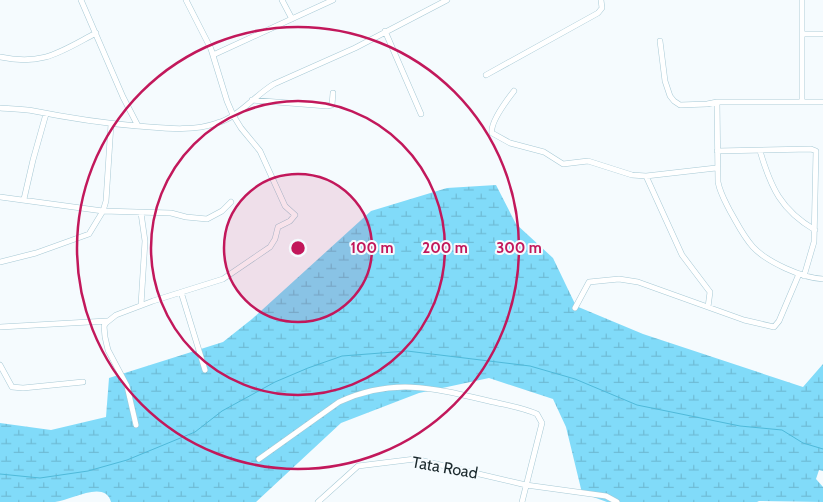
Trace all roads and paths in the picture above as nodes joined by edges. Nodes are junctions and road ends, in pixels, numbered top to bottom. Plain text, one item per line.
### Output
1 (81, 0) edge
2 (186, 0) edge
3 (282, 0) edge
4 (333, 0) edge
5 (447, 0) edge
6 (601, 0) edge
7 (802, 0) edge
8 (292, 19) junction
9 (385, 31) junction
10 (96, 33) junction
11 (803, 34) junction
12 (823, 34) edge
13 (660, 41) dead end
14 (213, 55) junction
15 (0, 57) edge
16 (486, 75) dead end
17 (514, 91) dead end
18 (333, 93) dead end
19 (252, 100) junction
20 (717, 102) junction
21 (802, 102) junction
22 (823, 102) edge
23 (0, 108) edge
24 (46, 114) junction
25 (421, 114) dead end
26 (234, 116) junction
27 (111, 124) junction
28 (138, 126) junction
29 (717, 151) junction
30 (760, 151) junction
31 (716, 168) junction
32 (646, 176) junction
33 (0, 197) edge
34 (24, 199) junction
35 (231, 202) dead end
36 (103, 211) junction
37 (141, 213) junction
38 (815, 230) junction
39 (0, 262) edge
40 (802, 275) junction
41 (823, 279) edge
42 (181, 292) junction
43 (141, 305) junction
44 (708, 307) junction
45 (575, 308) dead end
46 (107, 321) junction
47 (0, 327) edge
48 (0, 365) edge
49 (205, 370) dead end
50 (83, 382) dead end
51 (136, 425) dead end
52 (259, 459) dead end
53 (526, 485) junction
54 (318, 502) edge
55 (522, 502) edge
56 (617, 502) edge

1 - 10 street
2 - 14 street
3 - 8 street
4 - 8 street
5 - 9 street
6 - 16 street
7 - 11 street
8 - 14 street
9 - 19 street
9 - 25 street
10 - 15 street
10 - 28 street
11 - 12 street
11 - 21 street
13 - 20 street
14 - 26 street
17 - 32 street
18 - 19 street
19 - 26 street
20 - 21 street
20 - 29 street
21 - 22 street
23 - 24 street
24 - 27 street
24 - 34 street
26 - 28 street
26 - 42 street
27 - 28 street
27 - 36 street
29 - 30 street
29 - 31 street
30 - 38 street
30 - 38 street
31 - 32 street
31 - 40 street
32 - 44 street
33 - 34 street
34 - 36 street
35 - 37 street
36 - 37 street
36 - 39 street
37 - 43 street
38 - 40 street
40 - 41 street
40 - 44 street
42 - 43 street
42 - 49 street
43 - 46 street
44 - 45 street
46 - 47 street
46 - 51 street
48 - 50 street
52 - 53 street
53 - 54 street, Tata Road
53 - 55 street
53 - 56 street, Tata Road

